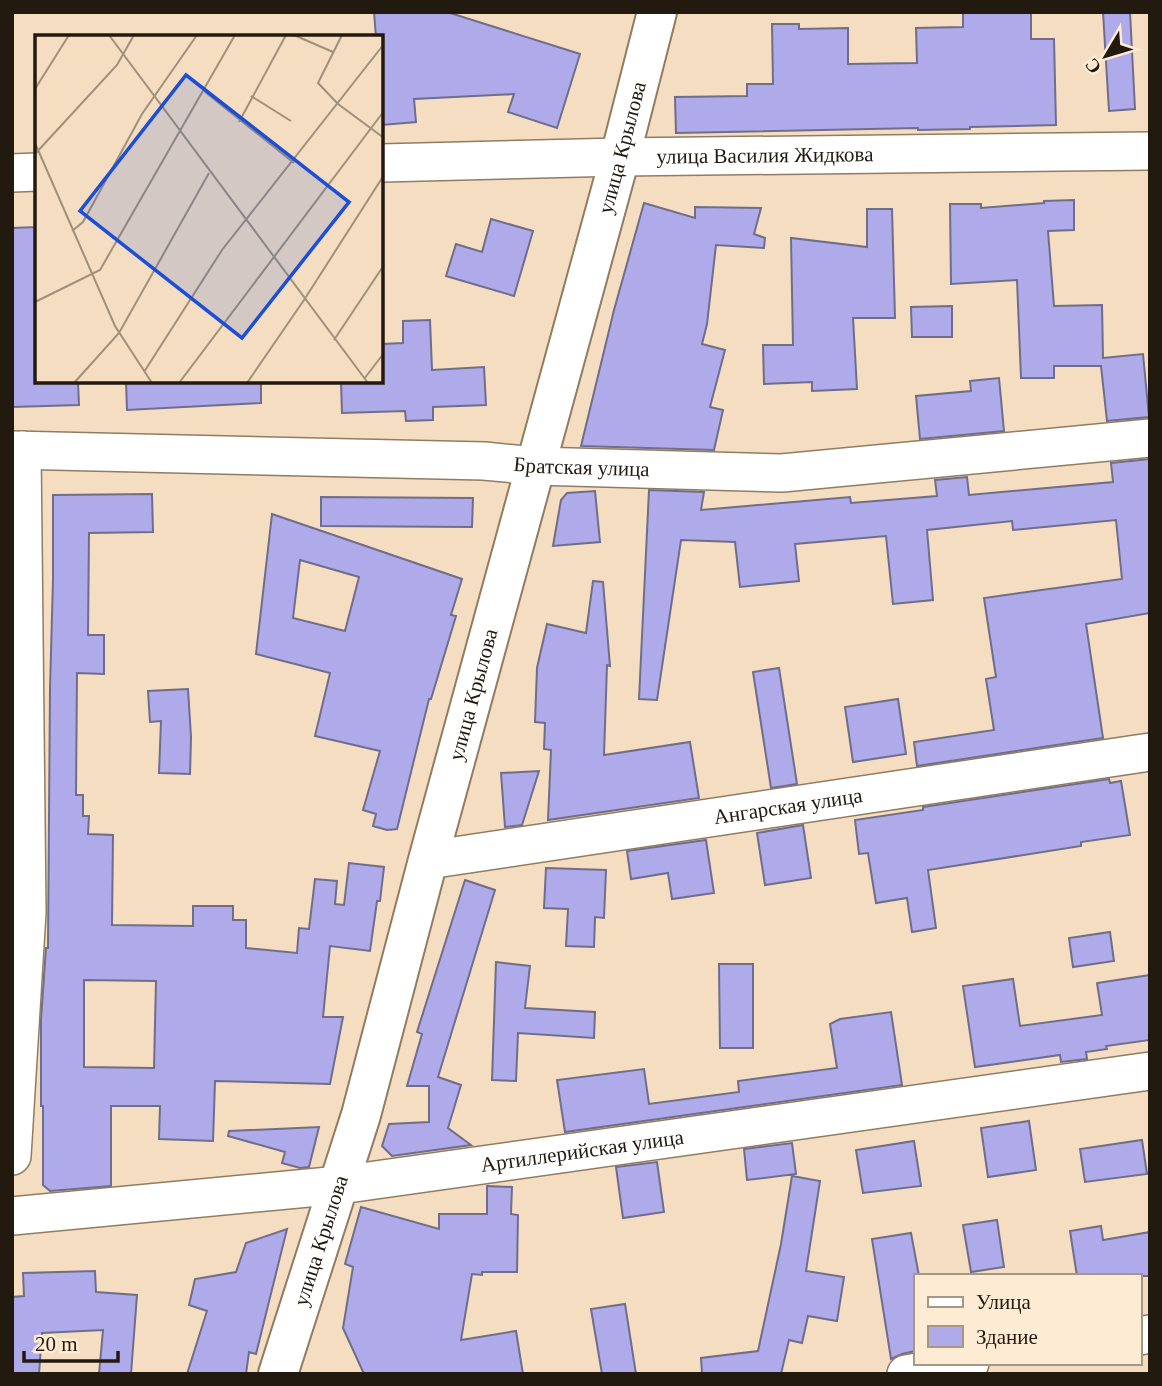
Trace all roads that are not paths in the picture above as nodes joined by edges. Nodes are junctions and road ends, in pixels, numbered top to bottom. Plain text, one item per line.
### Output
1 (657, 12) edge
2 (1150, 151) edge
3 (620, 157) junction
4 (383, 163) edge
5 (35, 172) edge
6 (12, 173) edge
7 (1150, 438) edge
8 (17, 450) edge
9 (536, 466) junction
10 (1150, 752) edge
11 (428, 860) junction
12 (20, 915) edge
13 (1150, 1071) edge
14 (12, 1156) edge
15 (340, 1185) junction
16 (12, 1216) edge
17 (958, 1365) edge
18 (278, 1374) edge
19 (906, 1374) edge

1 - 3 main road, улица Крылова
2 - 3 street, улица Василия Жидкова
3 - 4 street, улица Василия Жидкова
3 - 9 main road, улица Крылова
5 - 6 street
7 - 9 street, Братская улица
8 - 9 street, Братская улица
8 - 12 street
9 - 11 main road, улица Крылова
10 - 11 street, Ангарская улица
11 - 15 main road, улица Крылова
12 - 14 street
13 - 15 street, Артиллерийская улица
15 - 16 street, Артиллерийская улица
15 - 18 main road, улица Крылова
17 - 19 street

